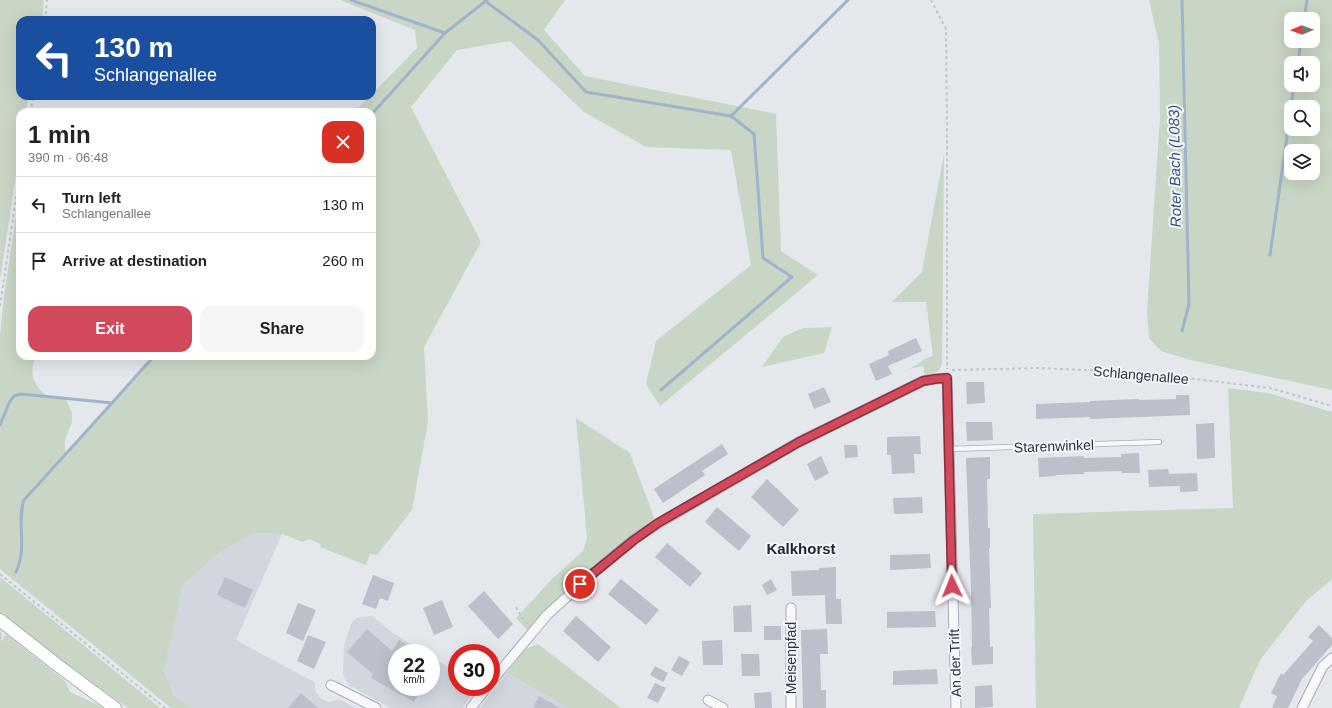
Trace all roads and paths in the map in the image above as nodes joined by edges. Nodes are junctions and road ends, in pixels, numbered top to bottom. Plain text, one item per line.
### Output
1 (47, 0) edge
2 (931, 0) edge
3 (45, 16) edge
4 (16, 198) edge
5 (0, 306) edge
6 (947, 374) junction
7 (1332, 406) edge
8 (1159, 442) dead end
9 (949, 449) junction
10 (0, 574) edge
11 (516, 607) dead end
12 (791, 608) dead end
13 (521, 616) dead end
14 (0, 620) edge
15 (1332, 658) edge
16 (500, 671) edge
17 (332, 685) dead end
18 (480, 696) edge
19 (708, 700) dead end
20 (115, 708) edge
21 (165, 708) edge
22 (376, 708) edge
23 (471, 708) edge
24 (723, 708) edge
25 (791, 708) edge
26 (956, 708) edge
27 (1302, 708) edge

1 - 3 path
2 - 6 path
4 - 5 path
6 - 7 path, Schlangenallee
6 - 9 street, An der Trift
6 - 16 street
8 - 9 lane, Starenwinkel
9 - 26 street, An der Trift
10 - 21 path
11 - 13 path
12 - 25 street, Meisenpfad
14 - 20 main road
15 - 27 street
17 - 22 street
18 - 23 street
19 - 24 street

